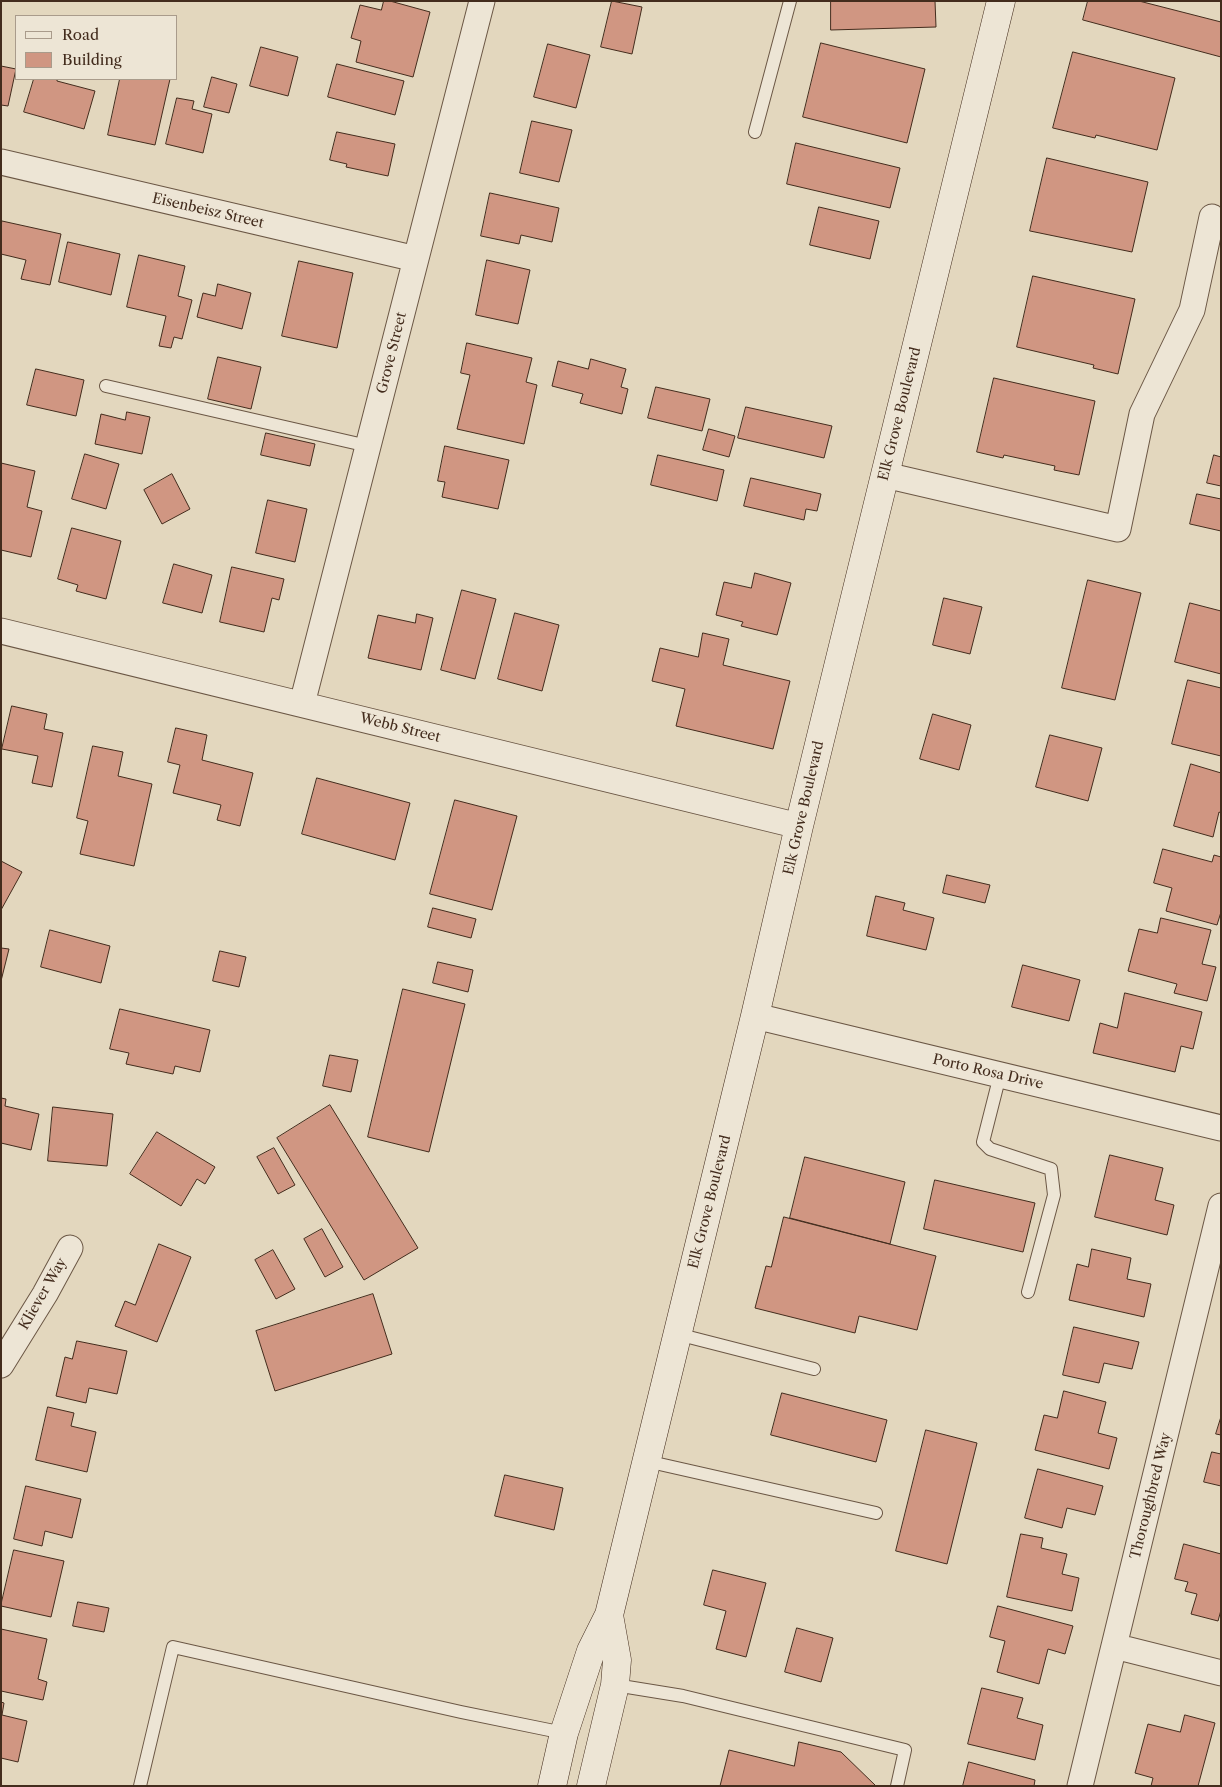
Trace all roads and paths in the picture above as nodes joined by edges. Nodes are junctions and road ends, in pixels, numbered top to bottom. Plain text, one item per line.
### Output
1 (482, 1) edge
2 (790, 1) edge
3 (1001, 1) edge
4 (755, 132) dead end
5 (1, 162) edge
6 (1212, 217) dead end
7 (416, 259) junction
8 (106, 386) dead end
9 (368, 446) junction
10 (885, 475) junction
11 (1, 631) edge
12 (302, 704) junction
13 (798, 826) junction
14 (755, 1016) junction
15 (1000, 1075) junction
16 (1221, 1128) edge
17 (1221, 1206) edge
18 (70, 1248) dead end
19 (1028, 1292) dead end
20 (677, 1334) junction
21 (1, 1365) edge
22 (814, 1369) dead end
23 (646, 1461) junction
24 (876, 1513) dead end
25 (609, 1615) junction
26 (1114, 1646) junction
27 (1221, 1673) edge
28 (615, 1685) junction
29 (564, 1733) junction
30 (140, 1786) edge
31 (552, 1786) edge
32 (592, 1786) edge
33 (897, 1786) edge
34 (1080, 1786) edge

1 - 7 street, Grove Street
2 - 4 lane
3 - 10 main road, Elk Grove Boulevard
5 - 7 street, Eisenbeisz Street
6 - 10 street
7 - 9 street, Grove Street
8 - 9 lane
9 - 12 street, Grove Street
10 - 13 main road, Elk Grove Boulevard
11 - 12 street, Webb Street
12 - 13 street, Webb Street
13 - 14 main road, Elk Grove Boulevard
14 - 15 street, Porto Rosa Drive
14 - 20 main road, Elk Grove Boulevard
15 - 16 street, Porto Rosa Drive
15 - 19 lane
17 - 26 street, Thoroughbred Way
18 - 21 street, Kliever Way
20 - 22 lane
20 - 23 main road, Elk Grove Boulevard
23 - 24 lane
23 - 25 main road, Elk Grove Boulevard
25 - 28 main road, Elk Grove Boulevard
25 - 29 main road, Elk Grove Boulevard
26 - 27 street
26 - 34 street, Thoroughbred Way
28 - 32 main road, Elk Grove Boulevard
28 - 33 lane
29 - 30 lane
29 - 31 main road, Elk Grove Boulevard

